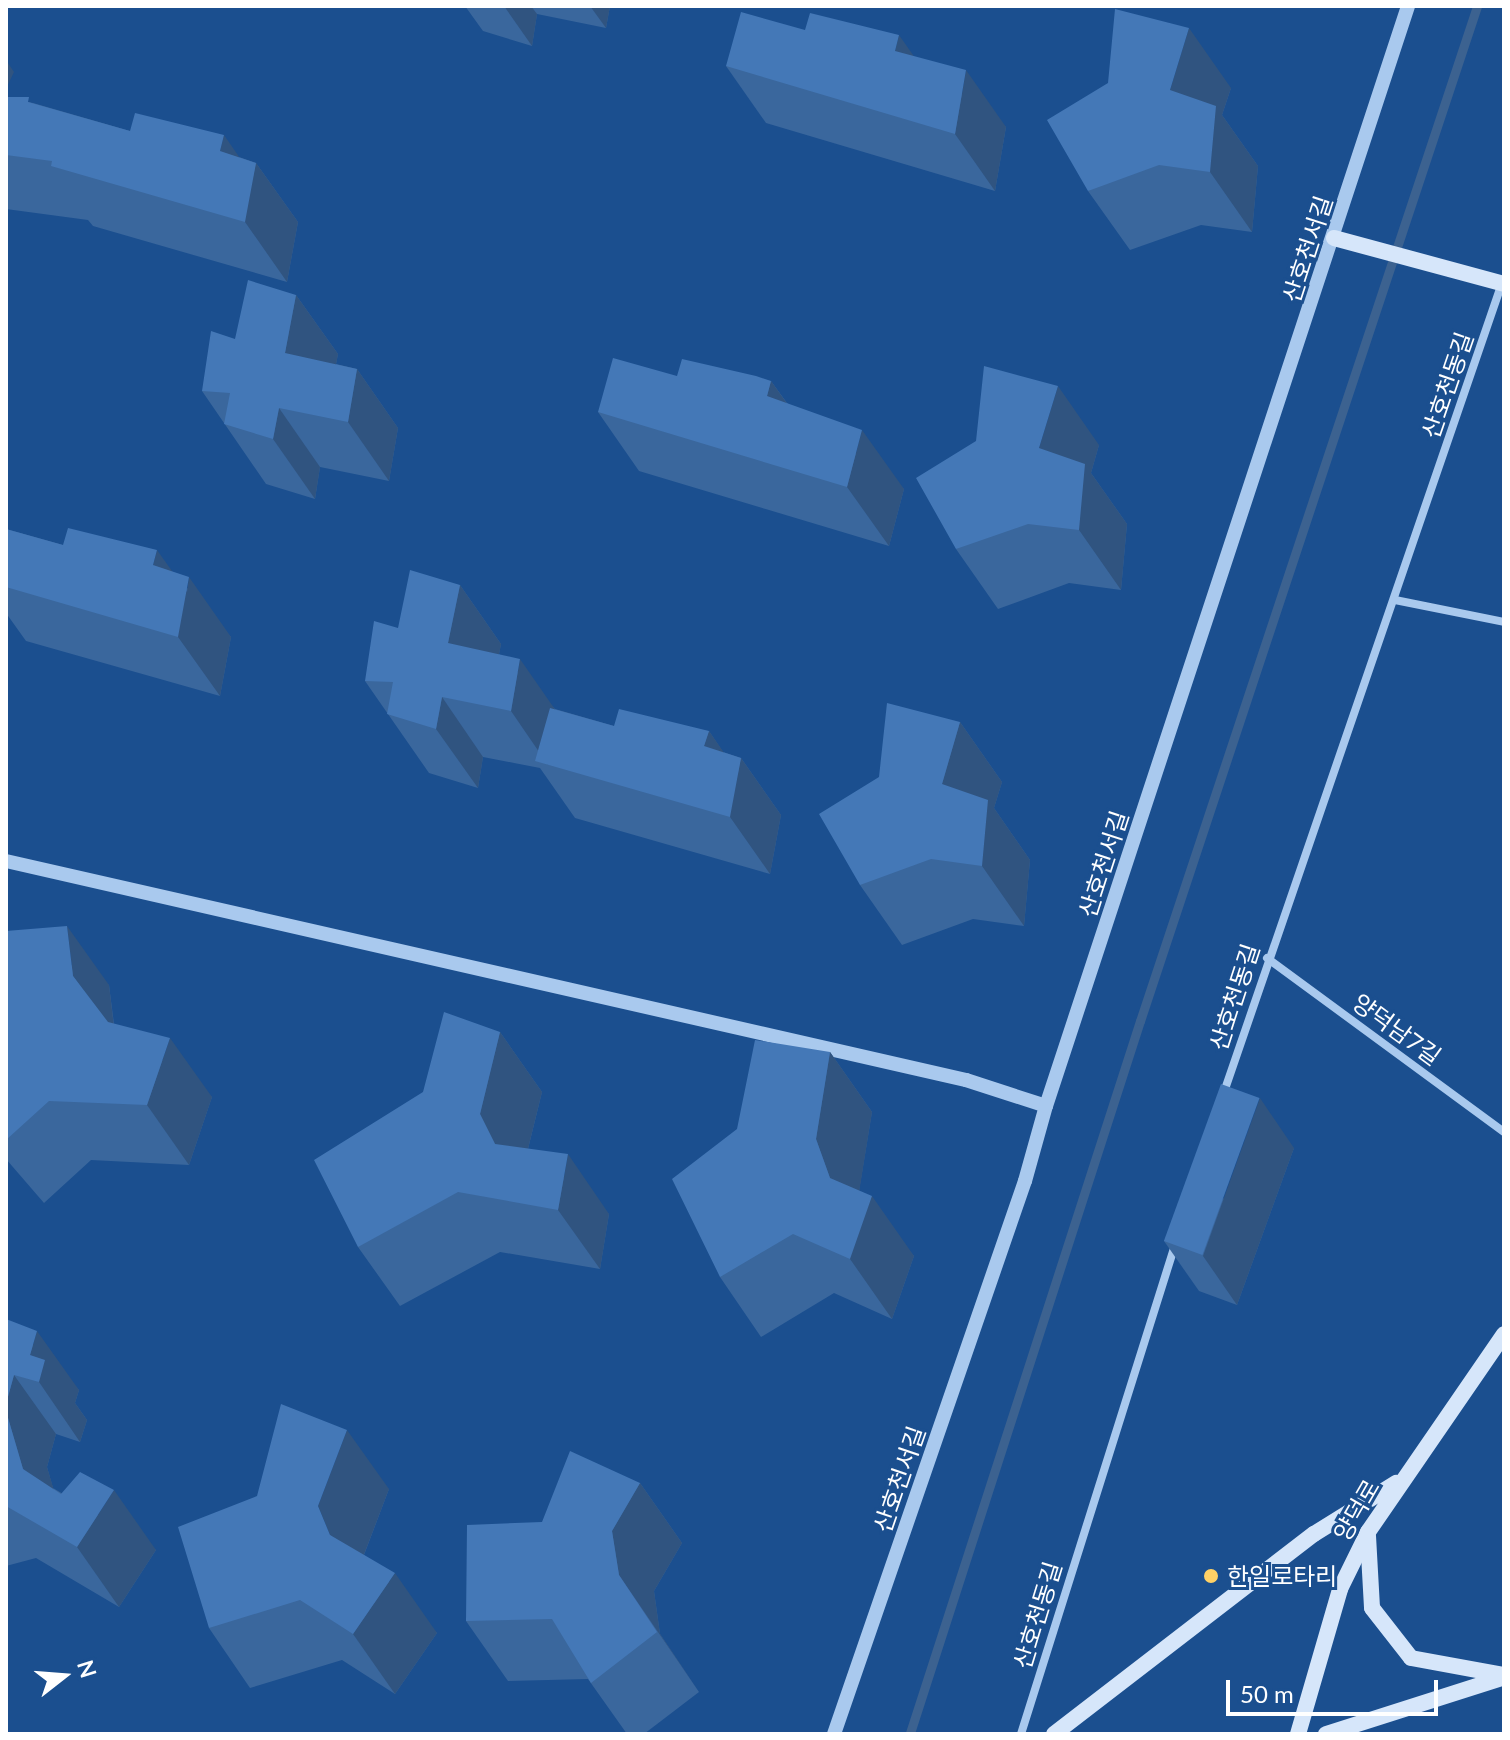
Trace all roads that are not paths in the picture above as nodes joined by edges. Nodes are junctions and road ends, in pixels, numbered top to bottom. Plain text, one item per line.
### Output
1 (1408, 6) edge
2 (1334, 238) junction
3 (1503, 282) edge
4 (1395, 600) junction
5 (1504, 622) edge
6 (6, 861) edge
7 (1267, 958) junction
8 (1046, 1106) junction
9 (1218, 1110) edge
10 (1504, 1132) edge
11 (1179, 1232) edge
12 (1504, 1334) edge
13 (1401, 1480) junction
14 (1368, 1532) junction
15 (1504, 1676) edge
16 (834, 1734) edge
17 (1021, 1734) edge
18 (1054, 1734) edge
19 (1298, 1734) edge
20 (1326, 1734) edge

1 - 2 street, 산호천서길
2 - 3 main road
2 - 8 street, 산호천서길
3 - 4 street, 산호천동길
4 - 5 street
4 - 7 street, 산호천동길
6 - 8 street
7 - 9 street, 산호천동길
7 - 10 street, 양덕남7길
8 - 16 street, 산호천서길
11 - 17 street, 산호천동길
12 - 13 main road, 양덕로
13 - 14 main road, 양덕로
13 - 18 main road
14 - 15 main road
14 - 19 main road, 양덕로
15 - 20 main road

